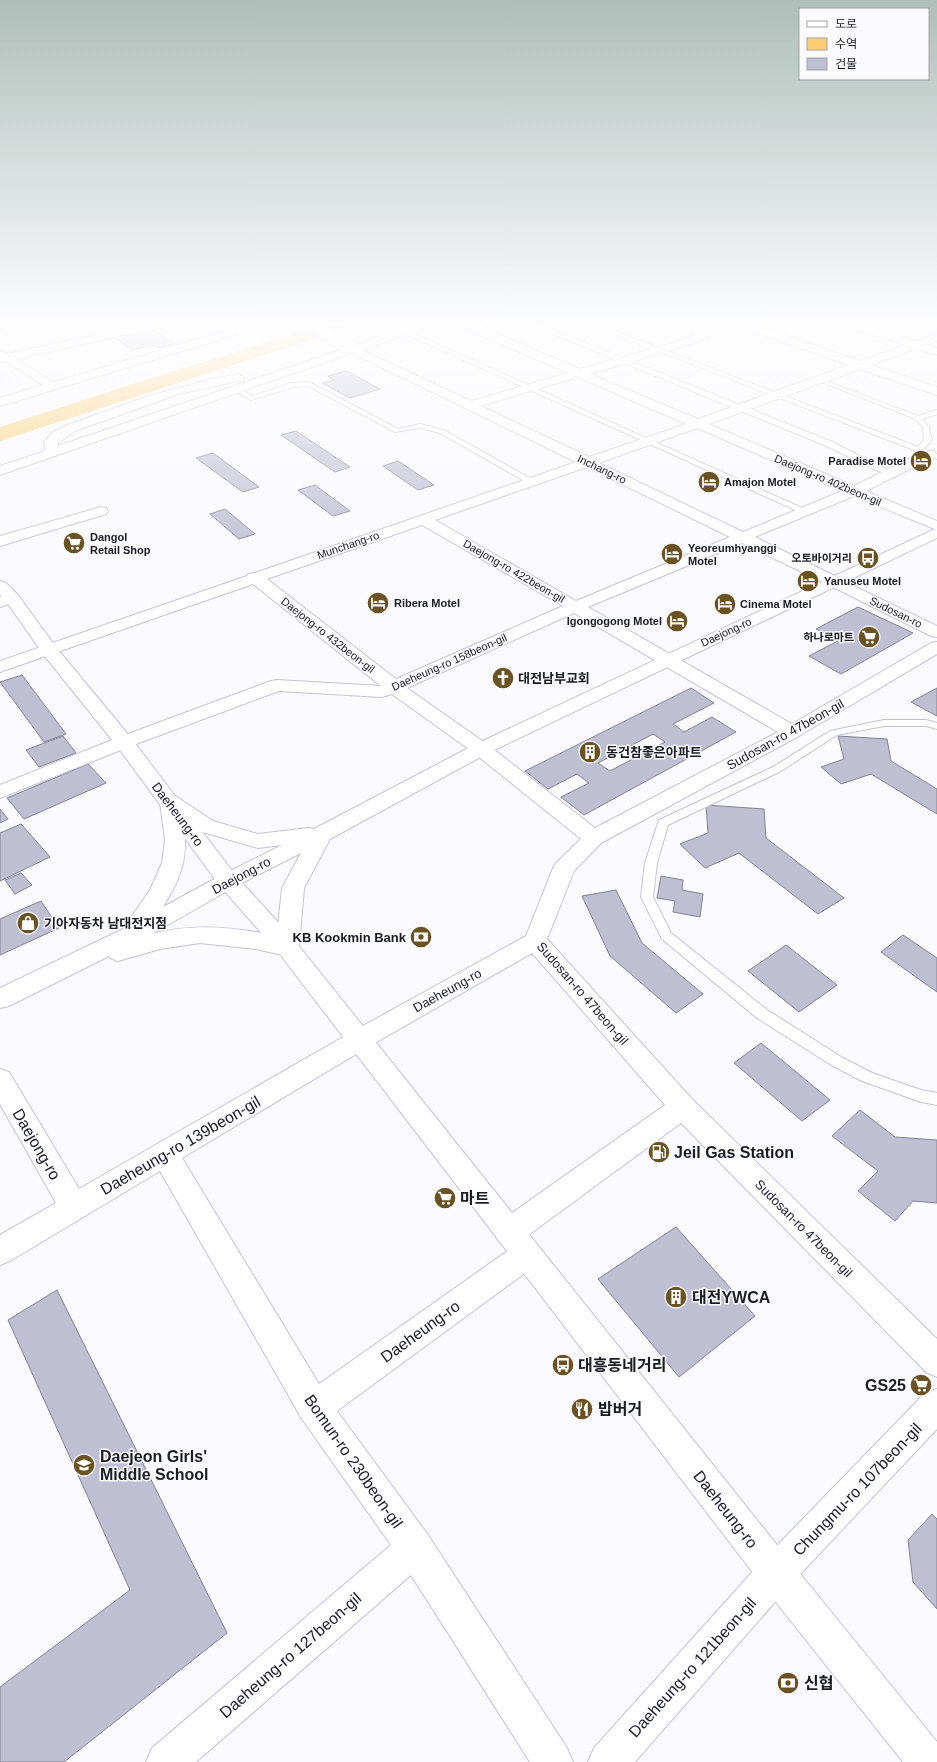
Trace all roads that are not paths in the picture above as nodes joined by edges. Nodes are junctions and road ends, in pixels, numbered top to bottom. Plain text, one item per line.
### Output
1 (140, 404) edge
2 (192, 404) edge
3 (347, 404) edge
4 (567, 404) edge
5 (650, 404) edge
6 (731, 404) edge
7 (750, 404) edge
8 (800, 404) edge
9 (882, 404) edge
10 (470, 405) edge
11 (740, 408) junction
12 (937, 412) edge
13 (918, 418) junction
14 (697, 424) junction
15 (647, 440) junction
16 (53, 452) junction
17 (928, 454) edge
18 (0, 457) edge
19 (586, 462) junction
20 (0, 471) edge
21 (890, 473) junction
22 (531, 481) junction
23 (854, 491) junction
24 (101, 510) dead end
25 (804, 511) junction
26 (423, 518) junction
27 (937, 526) edge
28 (937, 532) edge
29 (742, 537) junction
30 (0, 542) edge
31 (254, 577) junction
32 (832, 581) junction
33 (0, 586) edge
34 (6, 600) edge
35 (575, 607) junction
36 (937, 632) edge
37 (937, 648) edge
38 (49, 650) junction
39 (667, 660) junction
40 (0, 667) edge
41 (394, 687) junction
42 (937, 726) edge
43 (792, 732) junction
44 (124, 742) junction
45 (480, 749) junction
46 (0, 792) edge
47 (170, 802) junction
48 (322, 834) junction
49 (594, 838) junction
50 (228, 881) junction
51 (129, 936) junction
52 (535, 941) junction
53 (286, 947) junction
54 (76, 963) junction
55 (0, 999) edge
56 (359, 1040) junction
57 (0, 1080) edge
58 (937, 1099) edge
59 (683, 1107) junction
60 (165, 1154) junction
61 (74, 1207) junction
62 (518, 1244) junction
63 (0, 1251) edge
64 (937, 1361) edge
65 (937, 1405) edge
66 (314, 1407) junction
67 (415, 1548) junction
68 (776, 1573) junction
69 (166, 1762) edge
70 (553, 1762) edge
71 (608, 1762) edge
72 (928, 1762) edge

1 - 16 street
2 - 16 street
3 - 22 lane
4 - 15 lane
5 - 14 street, Daejong-ro 402beon-gil
6 - 11 lane
7 - 11 street, Munchang-ro
8 - 17 lane
9 - 13 lane
10 - 19 street, Inchang-ro
11 - 14 street, Munchang-ro
11 - 21 lane
12 - 13 lane
13 - 17 lane
14 - 15 street, Munchang-ro
14 - 23 street, Daejong-ro 402beon-gil
15 - 19 street, Munchang-ro
15 - 25 lane
16 - 18 street
16 - 20 street
17 - 21 street, Daeheung-ro 158beon-gil
19 - 22 street, Munchang-ro
19 - 29 street, Inchang-ro
21 - 23 street, Daeheung-ro 158beon-gil
22 - 26 street, Munchang-ro
23 - 25 street, Daeheung-ro 158beon-gil
23 - 27 street, Daejong-ro 402beon-gil
24 - 30 street
25 - 29 street, Daeheung-ro 158beon-gil
26 - 31 street, Munchang-ro
26 - 35 street, Daejong-ro 422beon-gil
28 - 32 street, Daejong-ro
29 - 32 street, Inchang-ro
29 - 35 street, Daeheung-ro 158beon-gil
31 - 38 street, Munchang-ro
31 - 41 street, Daejong-ro 432beon-gil
32 - 36 street, Sudosan-ro
32 - 39 street, Daejong-ro
33 - 34 street, Daeheung-ro
34 - 38 street, Daeheung-ro
35 - 39 street, Daejong-ro 422beon-gil
35 - 41 street, Daeheung-ro 158beon-gil
37 - 43 street, Sudosan-ro 47beon-gil
38 - 40 street, Munchang-ro
38 - 44 street, Daeheung-ro
39 - 43 street
39 - 45 street, Daejong-ro
41 - 44 street, Daeheung-ro 158beon-gil
41 - 45 street, Daejong-ro 432beon-gil
42 - 58 lane
43 - 49 street, Sudosan-ro 47beon-gil
44 - 46 street, Daeheung-ro 158beon-gil
44 - 47 street, Daeheung-ro
45 - 48 street, Daejong-ro
45 - 49 street
47 - 48 street
47 - 50 street, Daeheung-ro
47 - 51 street
48 - 50 street, Daejong-ro
48 - 53 street
49 - 52 street, Sudosan-ro 47beon-gil
50 - 51 street, Daejong-ro
50 - 53 street, Daeheung-ro
51 - 54 street, Daejong-ro
52 - 56 street, Daeheung-ro
52 - 59 street, Sudosan-ro 47beon-gil
53 - 54 street
53 - 56 street, Daeheung-ro
54 - 55 street, Daejong-ro
56 - 60 street, Daeheung-ro 139beon-gil
56 - 62 street, Daeheung-ro
57 - 61 street, Daejong-ro
59 - 62 street, Daeheung-ro
59 - 64 street, Sudosan-ro 47beon-gil
60 - 61 street, Daeheung-ro 139beon-gil
60 - 66 street, Bomun-ro 230beon-gil
61 - 63 street, Daeheung-ro 139beon-gil
62 - 66 street, Daeheung-ro
62 - 68 street, Daeheung-ro
65 - 68 street, Chungmu-ro 107beon-gil
66 - 67 street, Bomun-ro 230beon-gil
67 - 69 street, Daeheung-ro 127beon-gil
67 - 70 street, Bomun-ro 230beon-gil
68 - 71 street, Daeheung-ro 121beon-gil
68 - 72 street, Daeheung-ro

